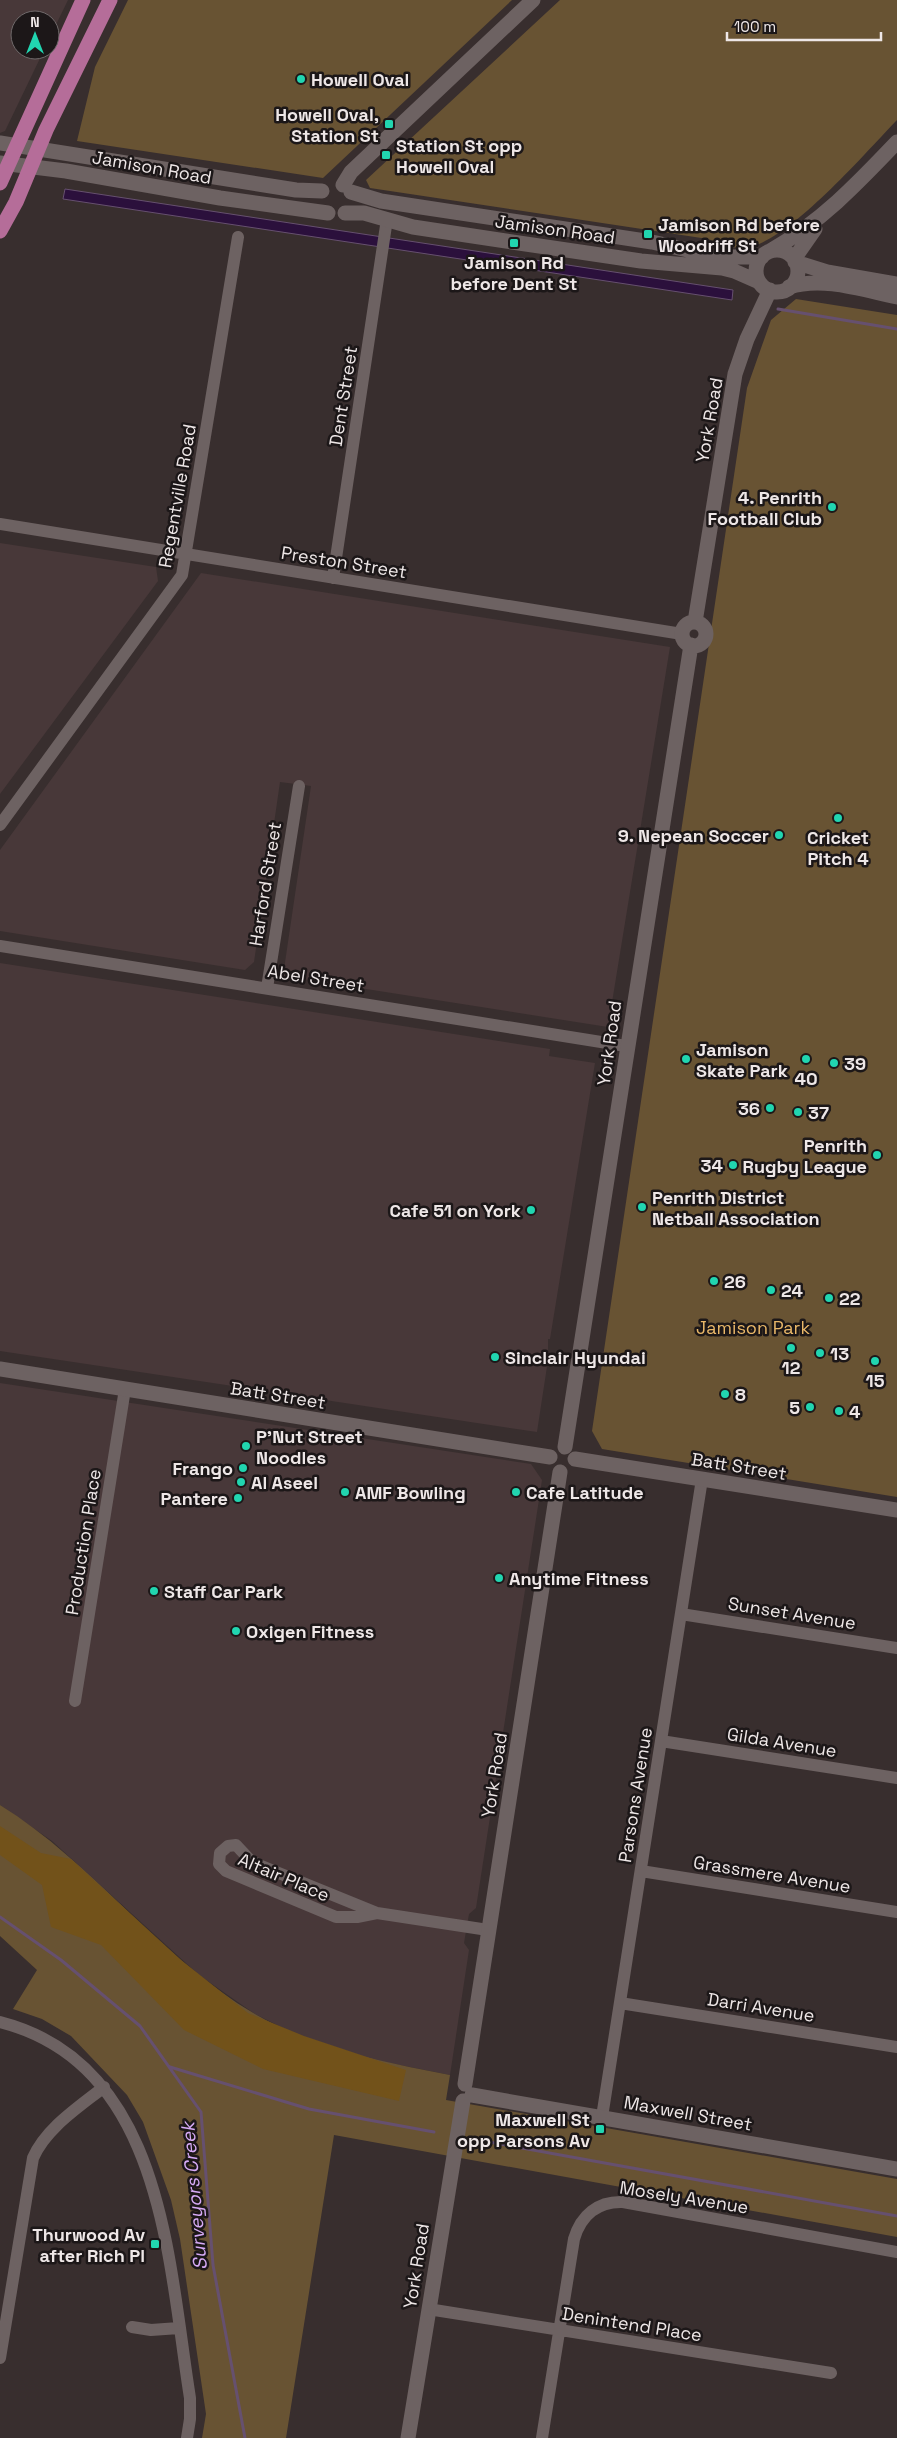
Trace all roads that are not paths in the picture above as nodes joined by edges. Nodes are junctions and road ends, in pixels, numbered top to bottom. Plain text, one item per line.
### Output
1 (83, 0) edge
2 (110, 0) edge
3 (533, 0) edge
4 (897, 142) edge
5 (0, 143) edge
6 (18, 146) junction
7 (39, 149) junction
8 (5, 163) edge
9 (32, 166) junction
10 (0, 183) edge
11 (347, 189) junction
12 (322, 191) junction
13 (828, 212) junction
14 (328, 213) junction
15 (345, 213) junction
16 (387, 219) junction
17 (0, 231) edge
18 (238, 237) dead end
19 (766, 254) junction
20 (795, 261) junction
21 (897, 284) edge
22 (765, 286) junction
23 (789, 287) junction
24 (897, 297) edge
25 (0, 524) edge
26 (187, 554) junction
27 (333, 578) junction
28 (695, 622) junction
29 (686, 640) junction
30 (299, 786) dead end
31 (0, 825) edge
32 (0, 946) edge
33 (267, 988) junction
34 (626, 1046) junction
35 (0, 1369) edge
36 (125, 1389) junction
37 (565, 1447) junction
38 (550, 1457) junction
39 (575, 1459) junction
40 (560, 1472) junction
41 (702, 1479) junction
42 (897, 1510) edge
43 (681, 1614) junction
44 (897, 1648) edge
45 (75, 1701) dead end
46 (661, 1741) junction
47 (897, 1778) edge
48 (641, 1871) junction
49 (897, 1912) edge
50 (378, 1914) junction
51 (488, 1930) junction
52 (620, 2003) junction
53 (0, 2022) edge
54 (897, 2046) edge
55 (104, 2087) junction
56 (467, 2093) junction
57 (602, 2117) junction
58 (897, 2170) edge
59 (897, 2252) edge
60 (428, 2309) junction
61 (132, 2327) dead end
62 (178, 2328) junction
63 (560, 2330) junction
64 (0, 2358) edge
65 (831, 2373) dead end
66 (187, 2438) edge
67 (408, 2438) edge
68 (542, 2438) edge

1 - 6 main road
2 - 7 main road
3 - 11 street
4 - 13 street
5 - 6 street, Jamison Road
6 - 7 street, Jamison Road
6 - 8 main road
7 - 9 main road
7 - 12 street, Jamison Road
8 - 9 street, Jamison Road
8 - 10 main road
9 - 14 street, Jamison Road
9 - 17 main road
11 - 12 street
11 - 15 street
11 - 19 street, Jamison Road
12 - 14 street
13 - 19 street
13 - 20 street
14 - 15 street
15 - 16 street, Jamison Road
16 - 22 street, Jamison Road
16 - 27 street, Dent Street
18 - 26 street, Regentville Road
19 - 20 street
19 - 22 street
20 - 21 street
20 - 23 street
22 - 23 street
22 - 28 street, York Road
23 - 24 street
25 - 26 street, Preston Street
26 - 27 street, Preston Street
26 - 31 street, Regentville Road
27 - 29 street, Preston Street
28 - 29 street
28 - 29 street, York Road
29 - 34 street, York Road
30 - 33 street, Harford Street
32 - 33 street, Abel Street
33 - 34 street, Abel Street
34 - 37 street, York Road
35 - 36 street, Batt Street
36 - 38 street, Batt Street
36 - 45 street, Production Place
37 - 38 street
37 - 39 street
38 - 40 street
39 - 40 street
39 - 41 street, Batt Street
40 - 51 street, York Road
41 - 42 street, Batt Street
41 - 43 street, Parsons Avenue
43 - 44 street, Sunset Avenue
43 - 46 street, Parsons Avenue
46 - 47 street, Gilda Avenue
46 - 48 street, Parsons Avenue
48 - 49 street, Grassmere Avenue
48 - 52 street, Parsons Avenue
50 - 50 street, Altair Place
50 - 51 street, Altair Place
51 - 56 street, York Road
52 - 54 street, Darri Avenue
52 - 57 street, Parsons Avenue
53 - 55 street
55 - 62 street
55 - 64 street
56 - 57 street, Maxwell Street
56 - 60 street, York Road
57 - 58 street, Maxwell Street
59 - 63 street, Mosely Avenue
60 - 63 street, Denintend Place
60 - 67 street, York Road
61 - 62 street
62 - 66 street
63 - 65 street, Denintend Place
63 - 68 street, Mosely Avenue

